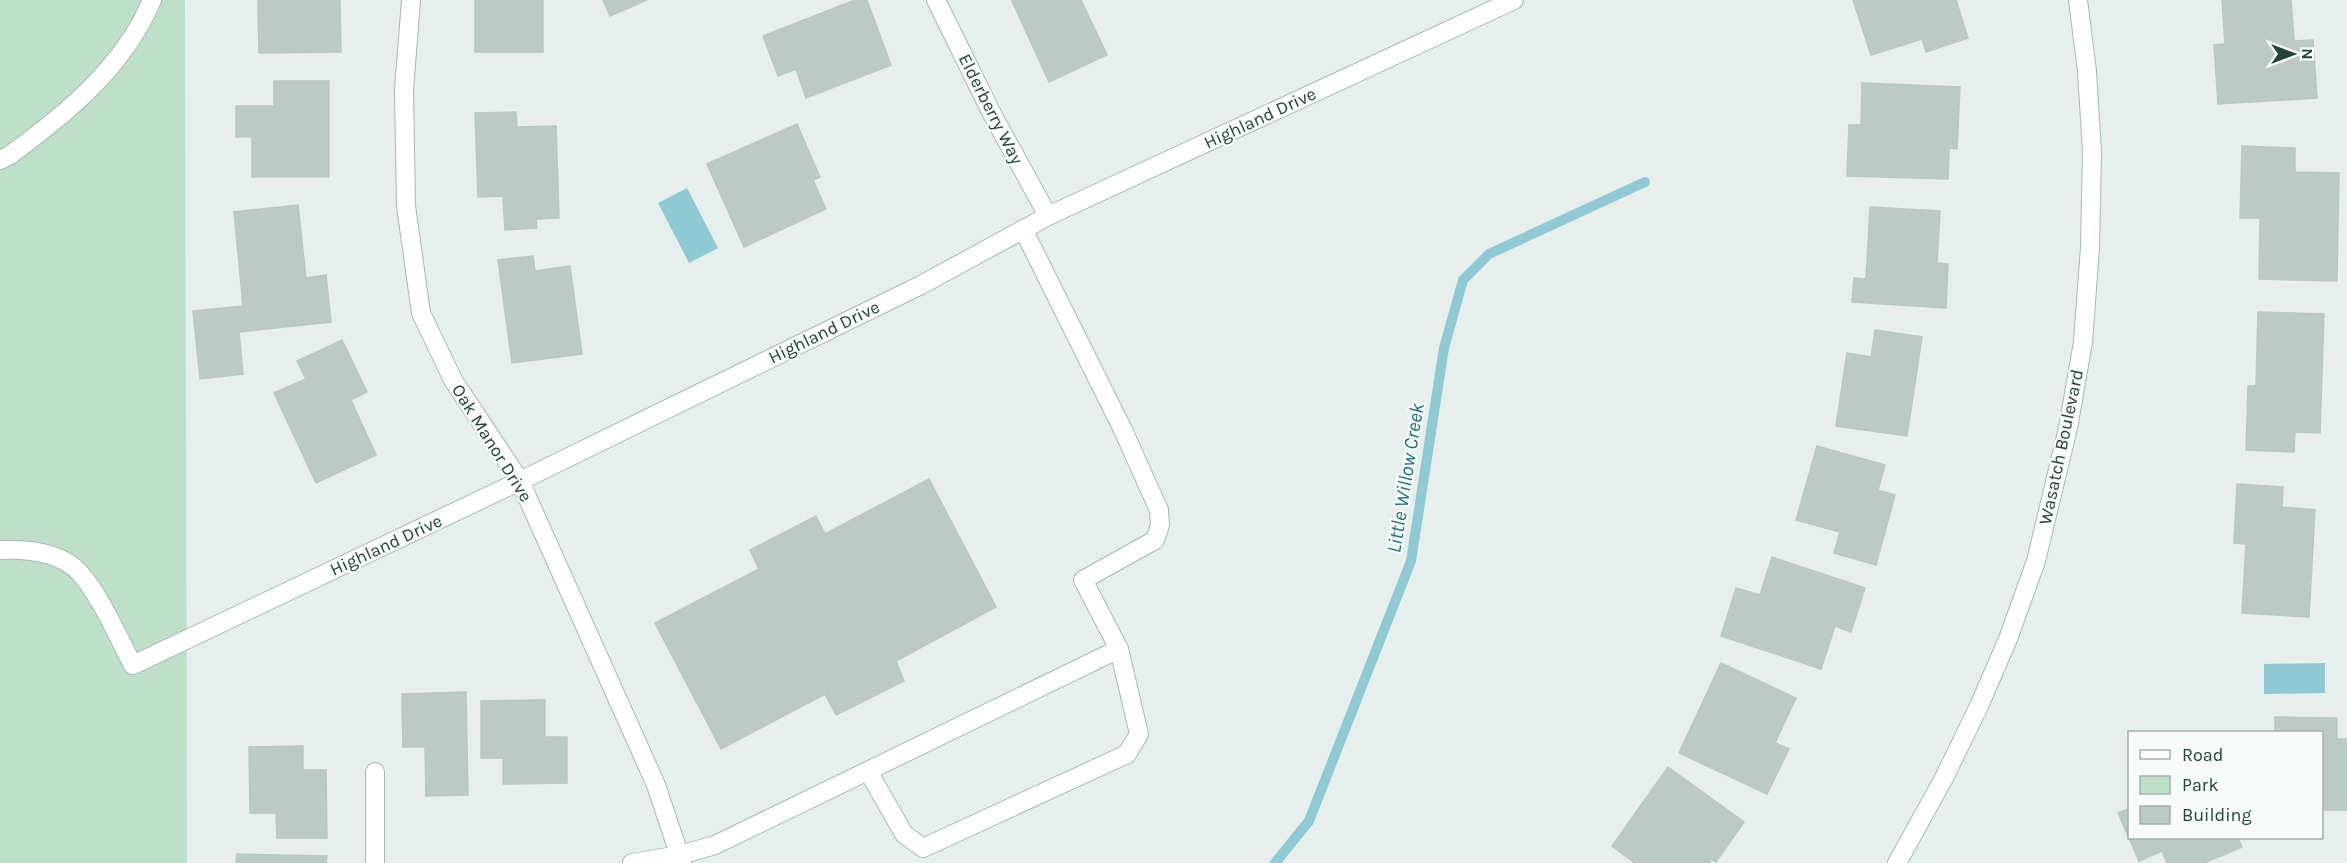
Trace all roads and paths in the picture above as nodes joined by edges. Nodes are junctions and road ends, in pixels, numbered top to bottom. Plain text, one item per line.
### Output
1 (152, 0) edge
2 (411, 0) edge
3 (936, 0) edge
4 (1514, 0) edge
5 (2078, 0) edge
6 (0, 160) edge
7 (1048, 216) junction
8 (1023, 229) junction
9 (520, 481) junction
10 (0, 550) edge
11 (1119, 649) junction
12 (868, 771) junction
13 (375, 772) dead end
14 (681, 859) edge
15 (375, 863) edge
16 (632, 863) edge
17 (1897, 863) edge

1 - 6 street
2 - 9 street, Oak Manor Drive
3 - 7 street, Elderberry Way
4 - 7 street, Highland Drive
5 - 17 street, Wasatch Boulevard
7 - 8 street, Highland Drive
8 - 9 street, Highland Drive
8 - 11 street
9 - 10 street, Highland Drive
9 - 14 street, Oak Manor Drive
11 - 12 street
11 - 12 street
12 - 14 street
13 - 15 street
14 - 16 street

